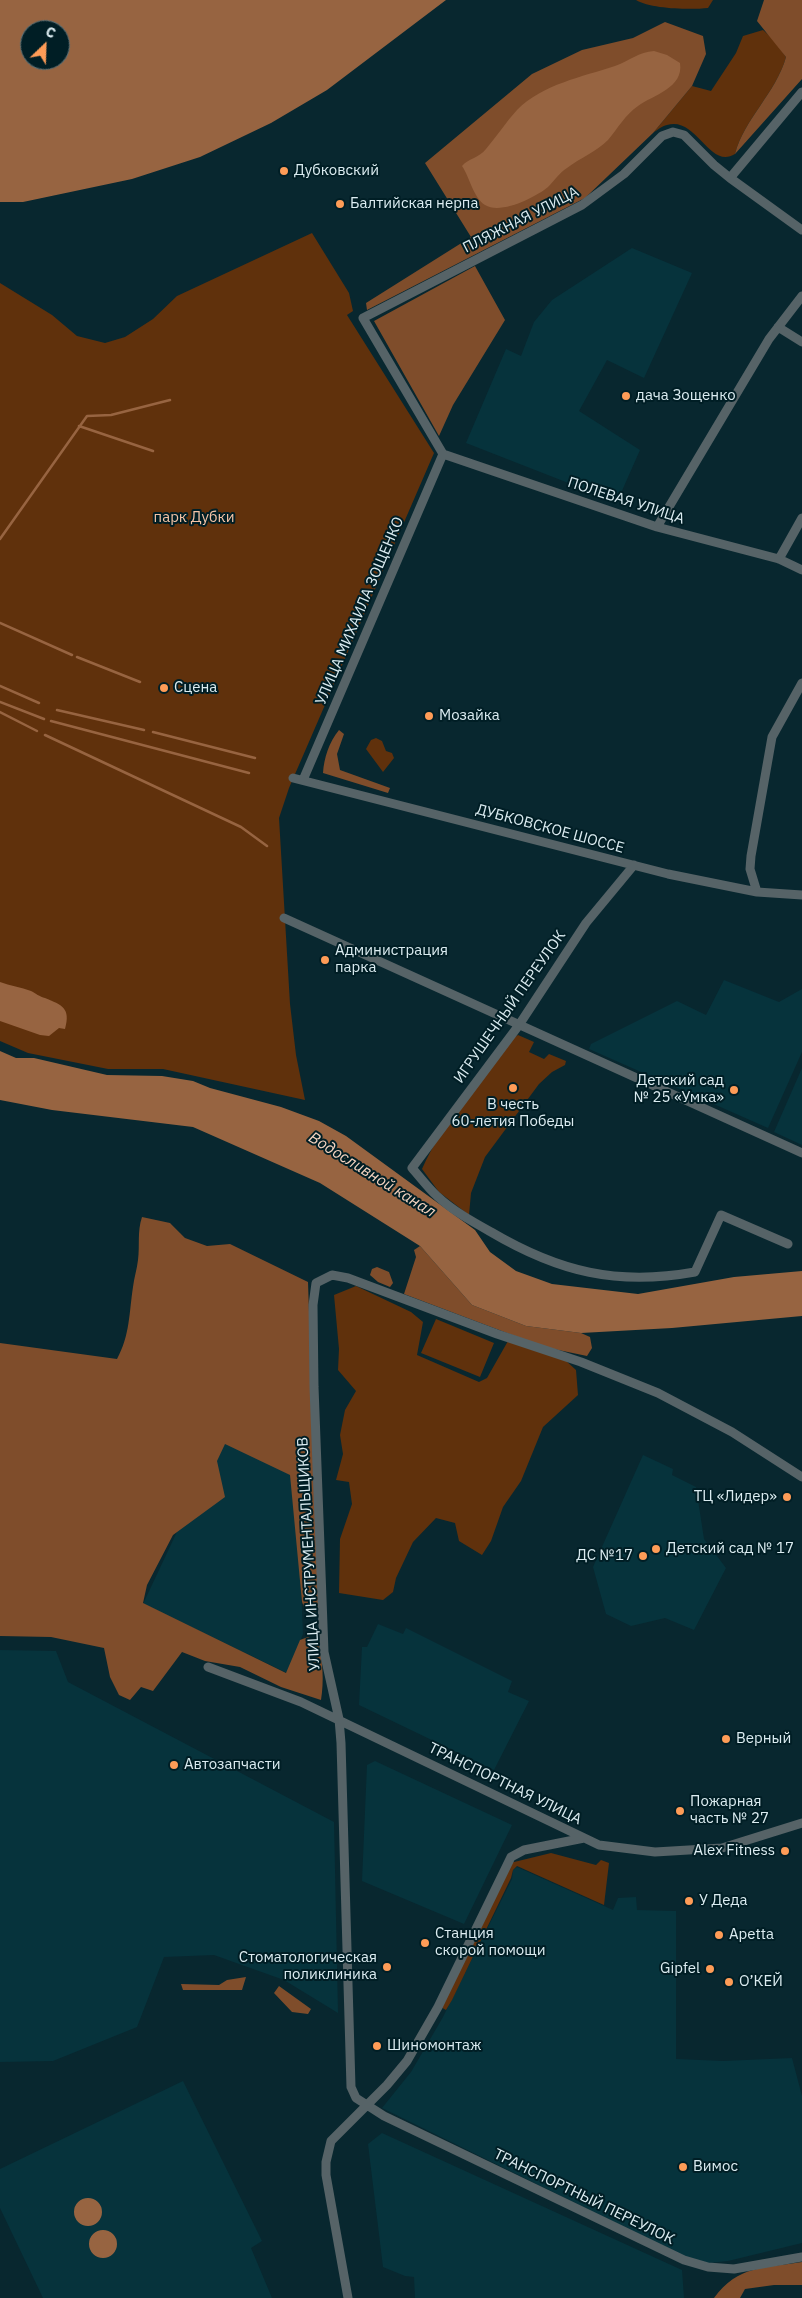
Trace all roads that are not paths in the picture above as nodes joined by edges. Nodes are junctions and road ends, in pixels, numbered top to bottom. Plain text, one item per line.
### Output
1 (802, 92) edge
2 (730, 178) junction
3 (802, 230) edge
4 (802, 296) edge
5 (778, 327) junction
6 (802, 342) edge
7 (443, 454) junction
8 (802, 518) edge
9 (658, 527) junction
10 (779, 559) junction
11 (802, 570) edge
12 (802, 683) edge
13 (298, 779) joint
14 (634, 865) junction
15 (757, 892) junction
16 (802, 895) edge
17 (284, 918) dead end
18 (519, 1025) junction
19 (802, 1153) edge
20 (788, 1244) dead end
21 (802, 1477) edge
22 (208, 1667) dead end
23 (339, 1719) junction
24 (802, 1823) edge
25 (585, 1838) junction
26 (365, 2106) junction
27 (802, 2257) edge
28 (348, 2298) edge

1 - 2 street
2 - 3 street, ПЛЯЖНАЯ УЛИЦА
2 - 7 street, ПЛЯЖНАЯ УЛИЦА
4 - 5 street
5 - 6 street
5 - 9 street
7 - 9 street, ПОЛЕВАЯ УЛИЦА
7 - 13 street, УЛИЦА МИХАИЛА ЗОЩЕНКО
8 - 10 street
9 - 10 street, ПОЛЕВАЯ УЛИЦА
10 - 11 street, ПОЛЕВАЯ УЛИЦА
12 - 15 street
13 - 14 street, ДУБКОВСКОЕ ШОССЕ
14 - 15 street, ДУБКОВСКОЕ ШОССЕ
14 - 18 street, ИГРУШЕЧНЫЙ ПЕРЕУЛОК
15 - 16 street, ДУБКОВСКОЕ ШОССЕ
17 - 18 street
18 - 19 street
18 - 20 street, ИГРУШЕЧНЫЙ ПЕРЕУЛОК
21 - 23 street, УЛИЦА ИНСТРУМЕНТАЛЬЩИКОВ
22 - 23 street, ТРАНСПОРТНАЯ УЛИЦА
23 - 25 street, ТРАНСПОРТНАЯ УЛИЦА
23 - 26 street, УЛИЦА ИНСТРУМЕНТАЛЬЩИКОВ
24 - 25 street, ТРАНСПОРТНАЯ УЛИЦА
25 - 26 street
26 - 27 street, ТРАНСПОРТНЫЙ ПЕРЕУЛОК
26 - 28 street

